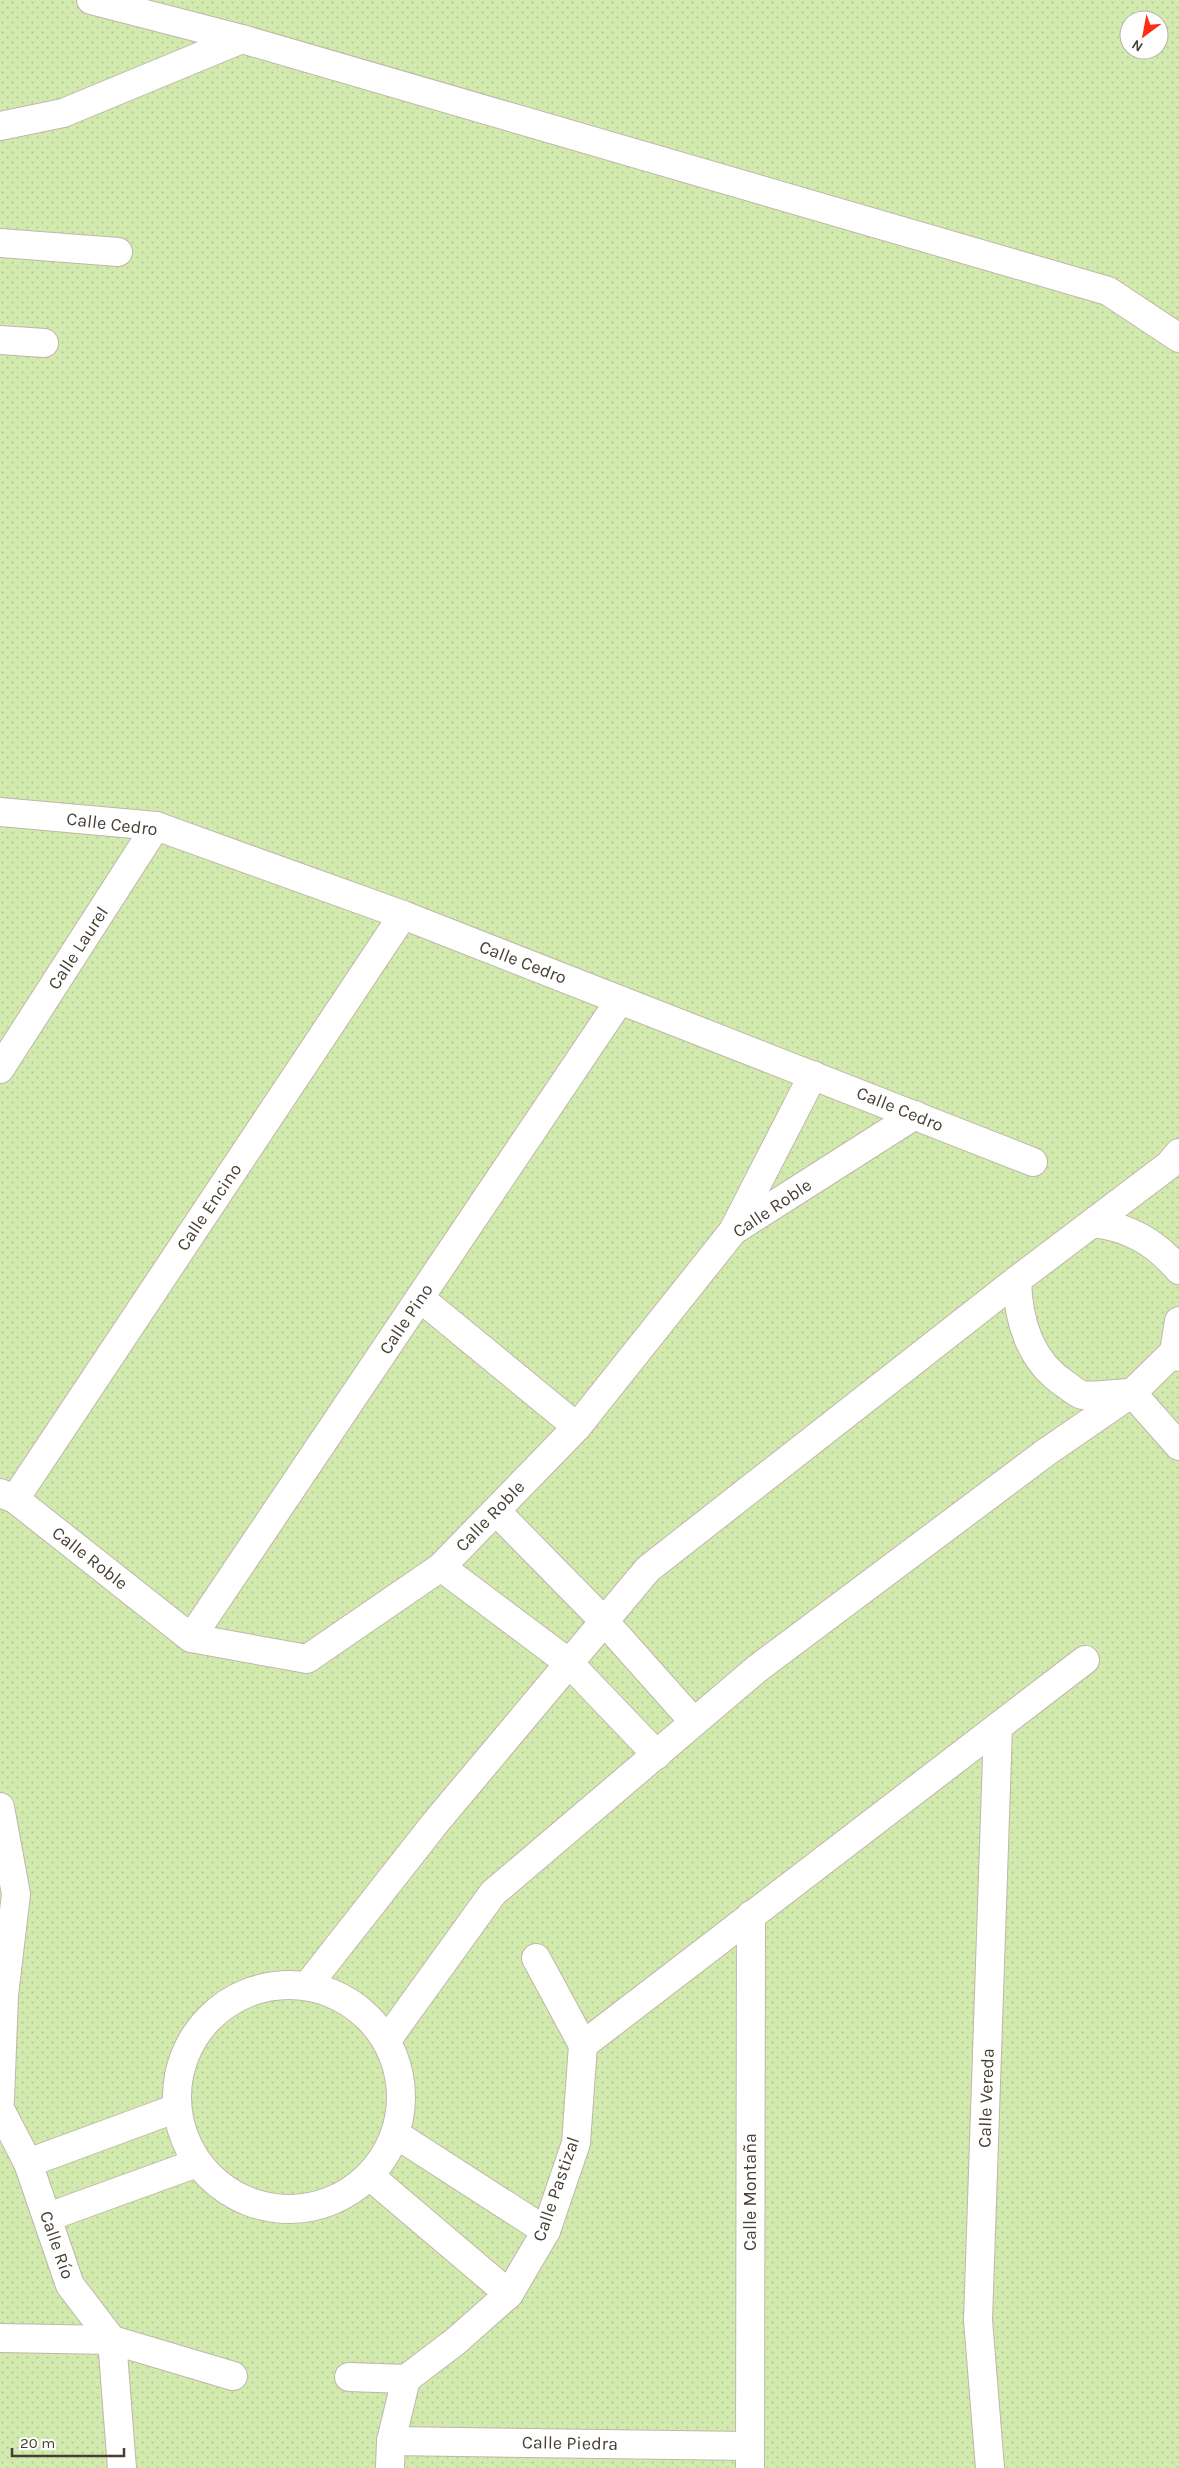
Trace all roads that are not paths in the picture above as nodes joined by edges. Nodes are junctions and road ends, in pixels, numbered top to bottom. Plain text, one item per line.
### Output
1 (91, 0) edge
2 (242, 39) junction
3 (0, 126) edge
4 (0, 243) edge
5 (118, 252) dead end
6 (1179, 338) edge
7 (0, 340) edge
8 (44, 343) dead end
9 (0, 812) edge
10 (156, 826) junction
11 (403, 916) junction
12 (620, 1000) junction
13 (0, 1069) edge
14 (813, 1075) junction
15 (915, 1115) junction
16 (1179, 1153) edge
17 (1033, 1162) dead end
18 (1093, 1223) junction
19 (733, 1231) junction
20 (1179, 1270) edge
21 (1017, 1280) junction
22 (420, 1298) junction
23 (1179, 1321) edge
24 (1177, 1352) edge
25 (1132, 1393) junction
26 (577, 1427) junction
27 (1179, 1446) edge
28 (8, 1496) edge
29 (496, 1511) junction
30 (441, 1567) junction
31 (604, 1622) junction
32 (191, 1638) junction
33 (1085, 1660) dead end
34 (569, 1663) junction
35 (694, 1722) junction
36 (998, 1727) junction
37 (657, 1755) junction
38 (0, 1806) edge
39 (751, 1915) junction
40 (536, 1958) dead end
41 (308, 1986) junction
42 (388, 2040) junction
43 (583, 2045) junction
44 (0, 2100) edge
45 (0, 2108) edge
46 (177, 2108) junction
47 (397, 2135) junction
48 (28, 2163) junction
49 (197, 2163) junction
50 (371, 2177) junction
51 (48, 2218) junction
52 (546, 2231) junction
53 (509, 2294) junction
54 (0, 2338) edge
55 (112, 2340) junction
56 (233, 2376) dead end
57 (349, 2377) dead end
58 (406, 2380) junction
59 (390, 2441) junction
60 (749, 2457) edge
61 (122, 2468) edge
62 (390, 2468) edge
63 (990, 2468) edge

1 - 2 street
2 - 3 street
2 - 6 street
4 - 5 street
7 - 8 street
9 - 10 street, Calle Cedro
10 - 11 street, Calle Cedro
10 - 13 street, Calle Laurel
11 - 12 street, Calle Cedro
11 - 28 street, Calle Encino
12 - 14 street, Calle Cedro
12 - 22 street, Calle Pino
14 - 15 street, Calle Cedro
14 - 19 street
15 - 17 street, Calle Cedro
15 - 19 street, Calle Roble
16 - 18 street
18 - 20 street
18 - 21 street
19 - 26 street, Calle Roble
21 - 25 street
21 - 31 street
22 - 26 street
22 - 32 street, Calle Pino
23 - 24 street
24 - 25 street
25 - 27 street
25 - 35 street
26 - 29 street, Calle Roble
28 - 32 street, Calle Roble
29 - 30 street, Calle Roble
29 - 31 street
30 - 32 street, Calle Roble
30 - 34 street
31 - 34 street
31 - 35 street
33 - 36 street
34 - 37 street
34 - 41 street
35 - 37 street
36 - 39 street
36 - 63 street, Calle Vereda
37 - 42 street
38 - 44 street
39 - 43 street
39 - 60 street, Calle Montaña
40 - 43 street
41 - 42 street
41 - 46 street
42 - 47 street
43 - 52 street, Calle Pastizal
45 - 48 street, Calle Río
46 - 48 street
46 - 49 street
47 - 50 street
47 - 52 street
48 - 51 street, Calle Río
49 - 50 street
49 - 51 street
50 - 53 street
51 - 55 street, Calle Río
52 - 53 street, Calle Pastizal
53 - 58 street, Calle Pastizal
54 - 55 street
55 - 56 street
55 - 61 street
57 - 58 street
58 - 59 street
59 - 60 street, Calle Piedra
59 - 62 street

